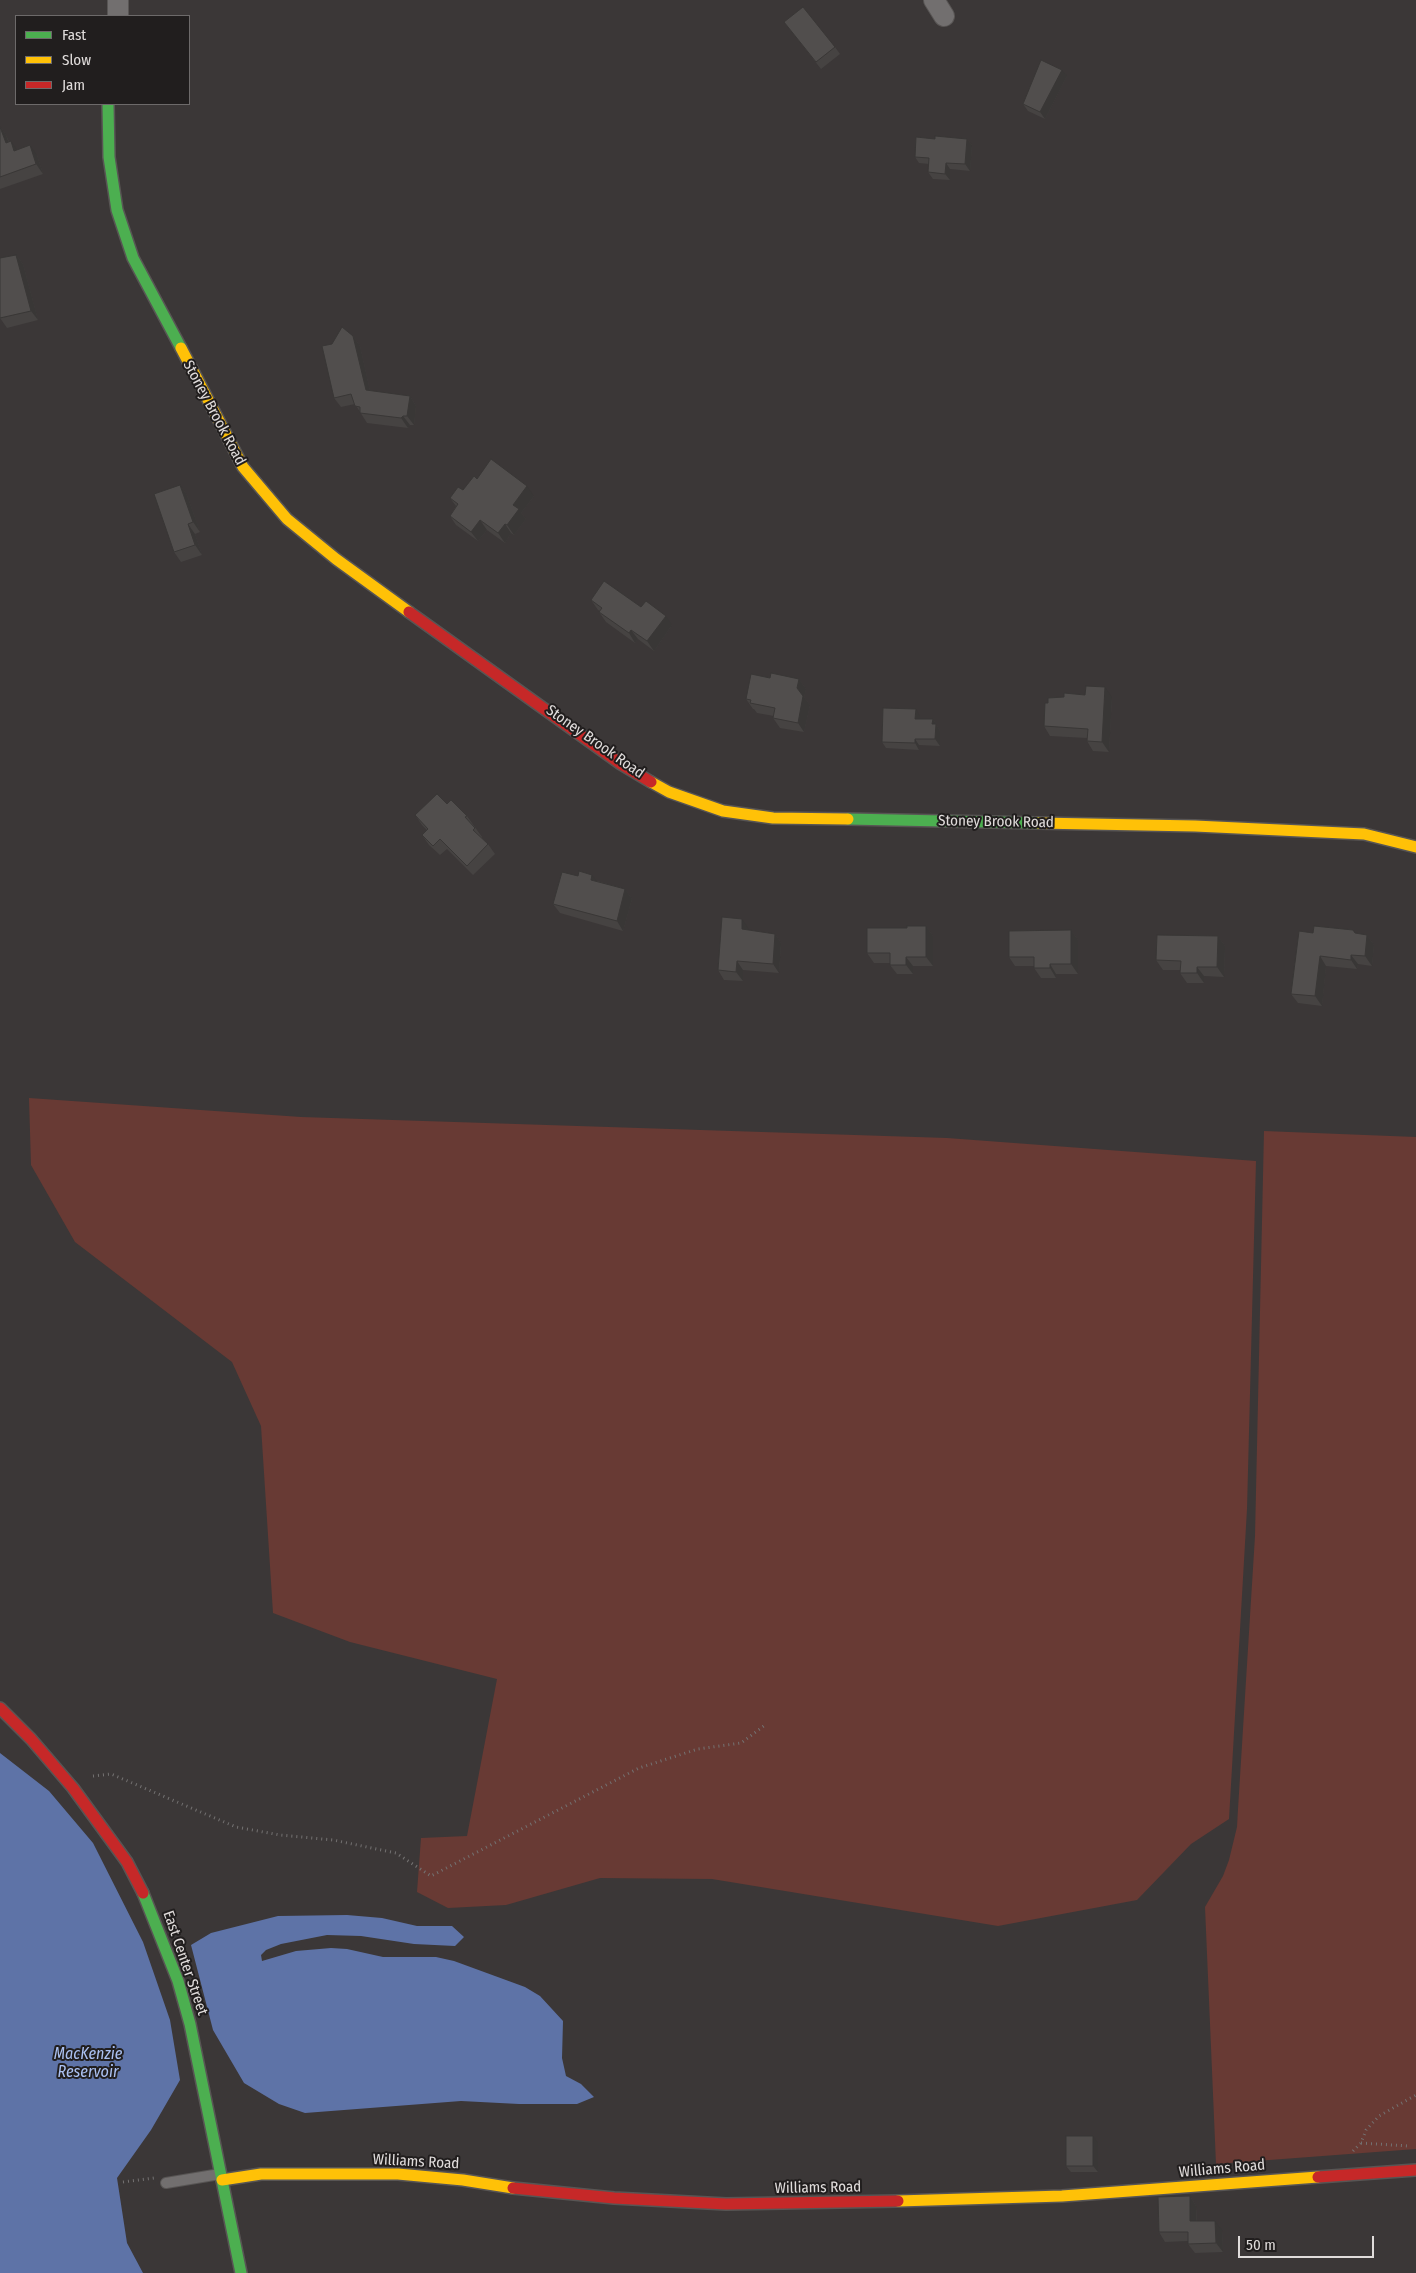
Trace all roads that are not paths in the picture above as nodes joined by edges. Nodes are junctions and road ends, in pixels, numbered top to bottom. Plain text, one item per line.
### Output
1 (118, 0) edge
2 (118, 15) edge
3 (108, 105) edge
4 (1416, 847) edge
5 (0, 1708) edge
6 (1416, 2170) edge
7 (221, 2177) junction
8 (166, 2183) road end
9 (240, 2273) edge

1 - 2 street
3 - 4 street, Stoney Brook Road
5 - 7 street, East Center Street
6 - 7 street, Williams Road
7 - 8 lane
7 - 9 street, East Center Street

